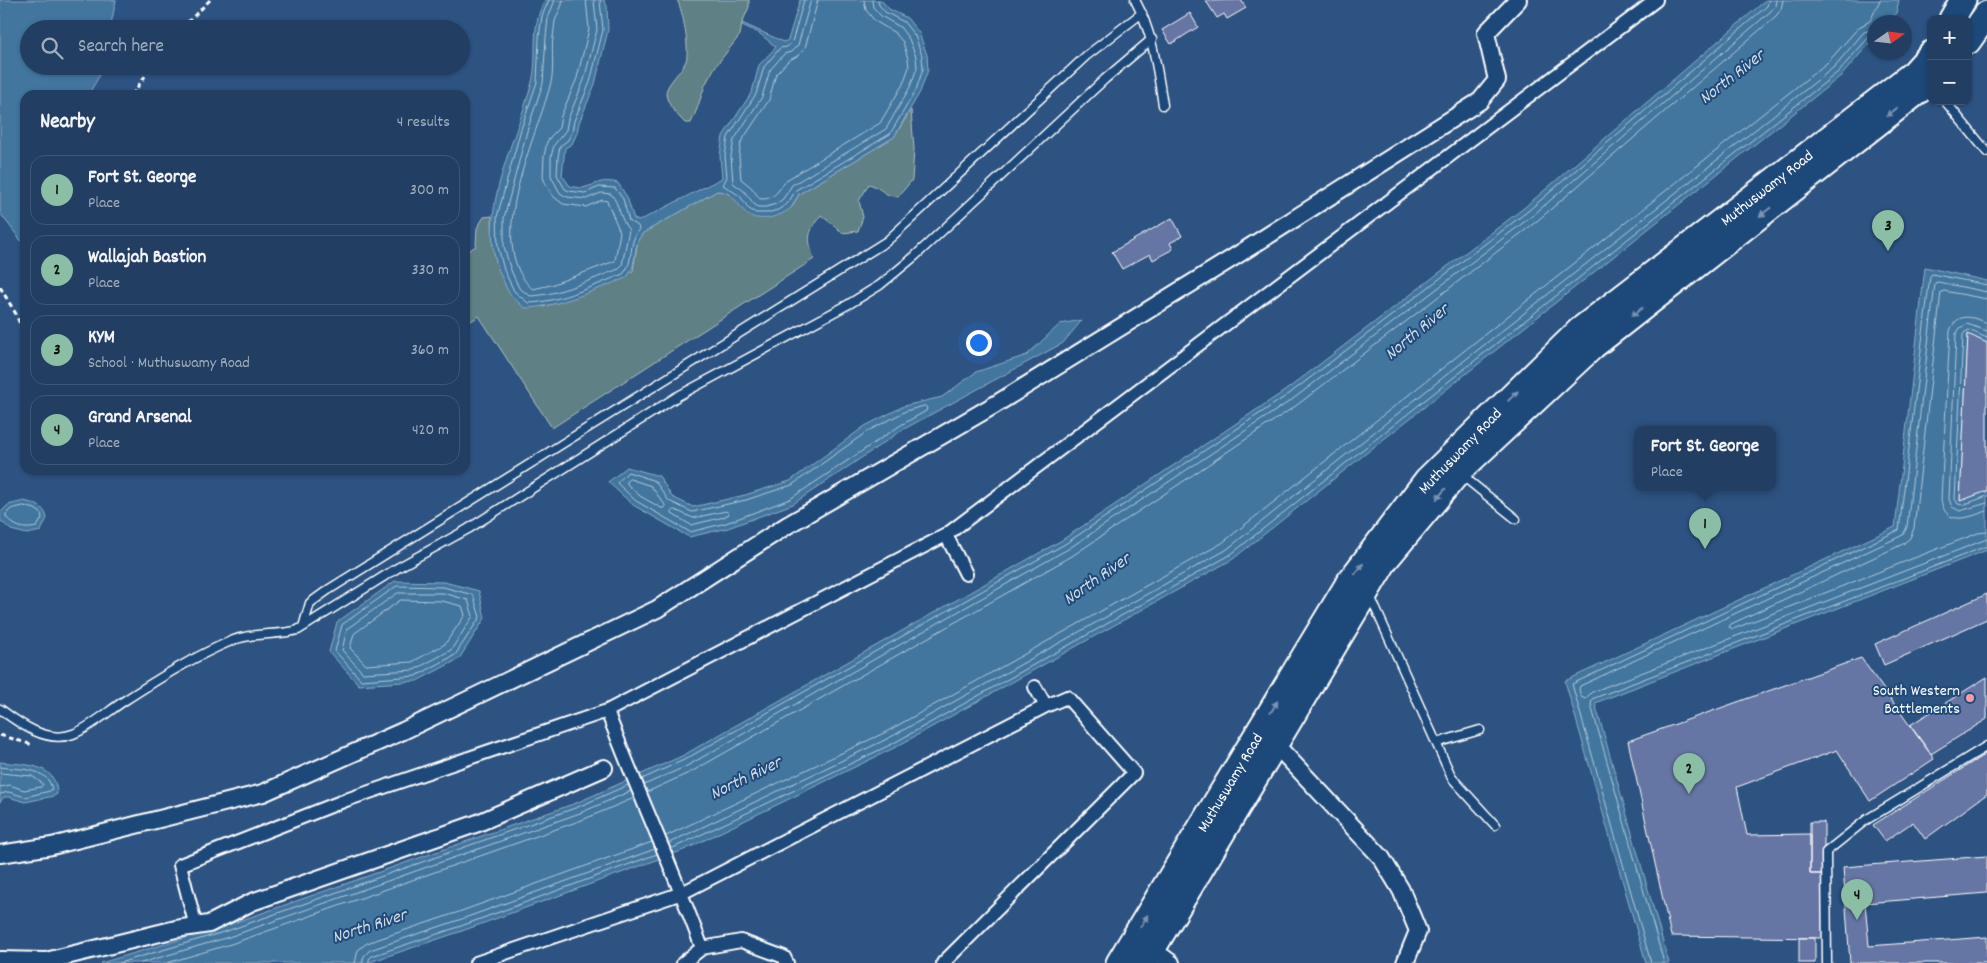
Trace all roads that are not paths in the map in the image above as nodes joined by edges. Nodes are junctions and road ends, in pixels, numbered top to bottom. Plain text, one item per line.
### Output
1 (1136, 0) edge
2 (1518, 0) edge
3 (1656, 0) edge
4 (1963, 0) edge
5 (1970, 0) edge
6 (1987, 12) edge
7 (1142, 13) junction
8 (1954, 15) edge
9 (1972, 34) edge
10 (1152, 39) junction
11 (1927, 58) edge
12 (1927, 84) edge
13 (1163, 105) dead end
14 (1948, 105) edge
15 (1987, 152) edge
16 (1455, 464) junction
17 (1516, 519) dead end
18 (946, 536) junction
19 (966, 574) dead end
20 (1367, 591) junction
21 (303, 627) junction
22 (1034, 687) dead end
23 (1046, 706) junction
24 (0, 709) edge
25 (607, 711) junction
26 (1480, 730) dead end
27 (1436, 743) junction
28 (1275, 744) junction
29 (1987, 746) edge
30 (604, 768) dead end
31 (1496, 825) dead end
32 (0, 854) edge
33 (682, 893) junction
34 (194, 919) dead end
35 (702, 948) junction
36 (1156, 958) edge
37 (0, 960) edge
38 (476, 963) edge
39 (683, 963) edge
40 (787, 963) edge
41 (943, 963) edge
42 (1119, 963) edge
43 (1406, 963) edge
44 (1827, 963) edge

1 - 7 lane
2 - 32 street
3 - 18 street
4 - 8 main road
5 - 6 main road
6 - 9 main road
7 - 10 lane
7 - 21 lane
10 - 13 lane
10 - 21 lane
16 -> 11 main road, Muthuswamy Road
12 -> 16 main road, Muthuswamy Road
14 - 15 lane
16 - 17 lane
16 -> 20 main road, Muthuswamy Road
42 -> 16 main road, Muthuswamy Road
18 - 19 street
18 - 25 street
20 - 27 lane
20 - 28 main road, Muthuswamy Road
21 - 24 lane
22 - 23 street
23 - 33 street
23 - 41 street
25 - 33 street
25 - 34 street
26 - 27 lane
27 - 31 lane
28 - 36 main road, Muthuswamy Road
28 - 43 street
29 - 44 lane
30 - 37 street
33 - 35 street
33 - 38 street
35 - 39 street
35 - 40 street

